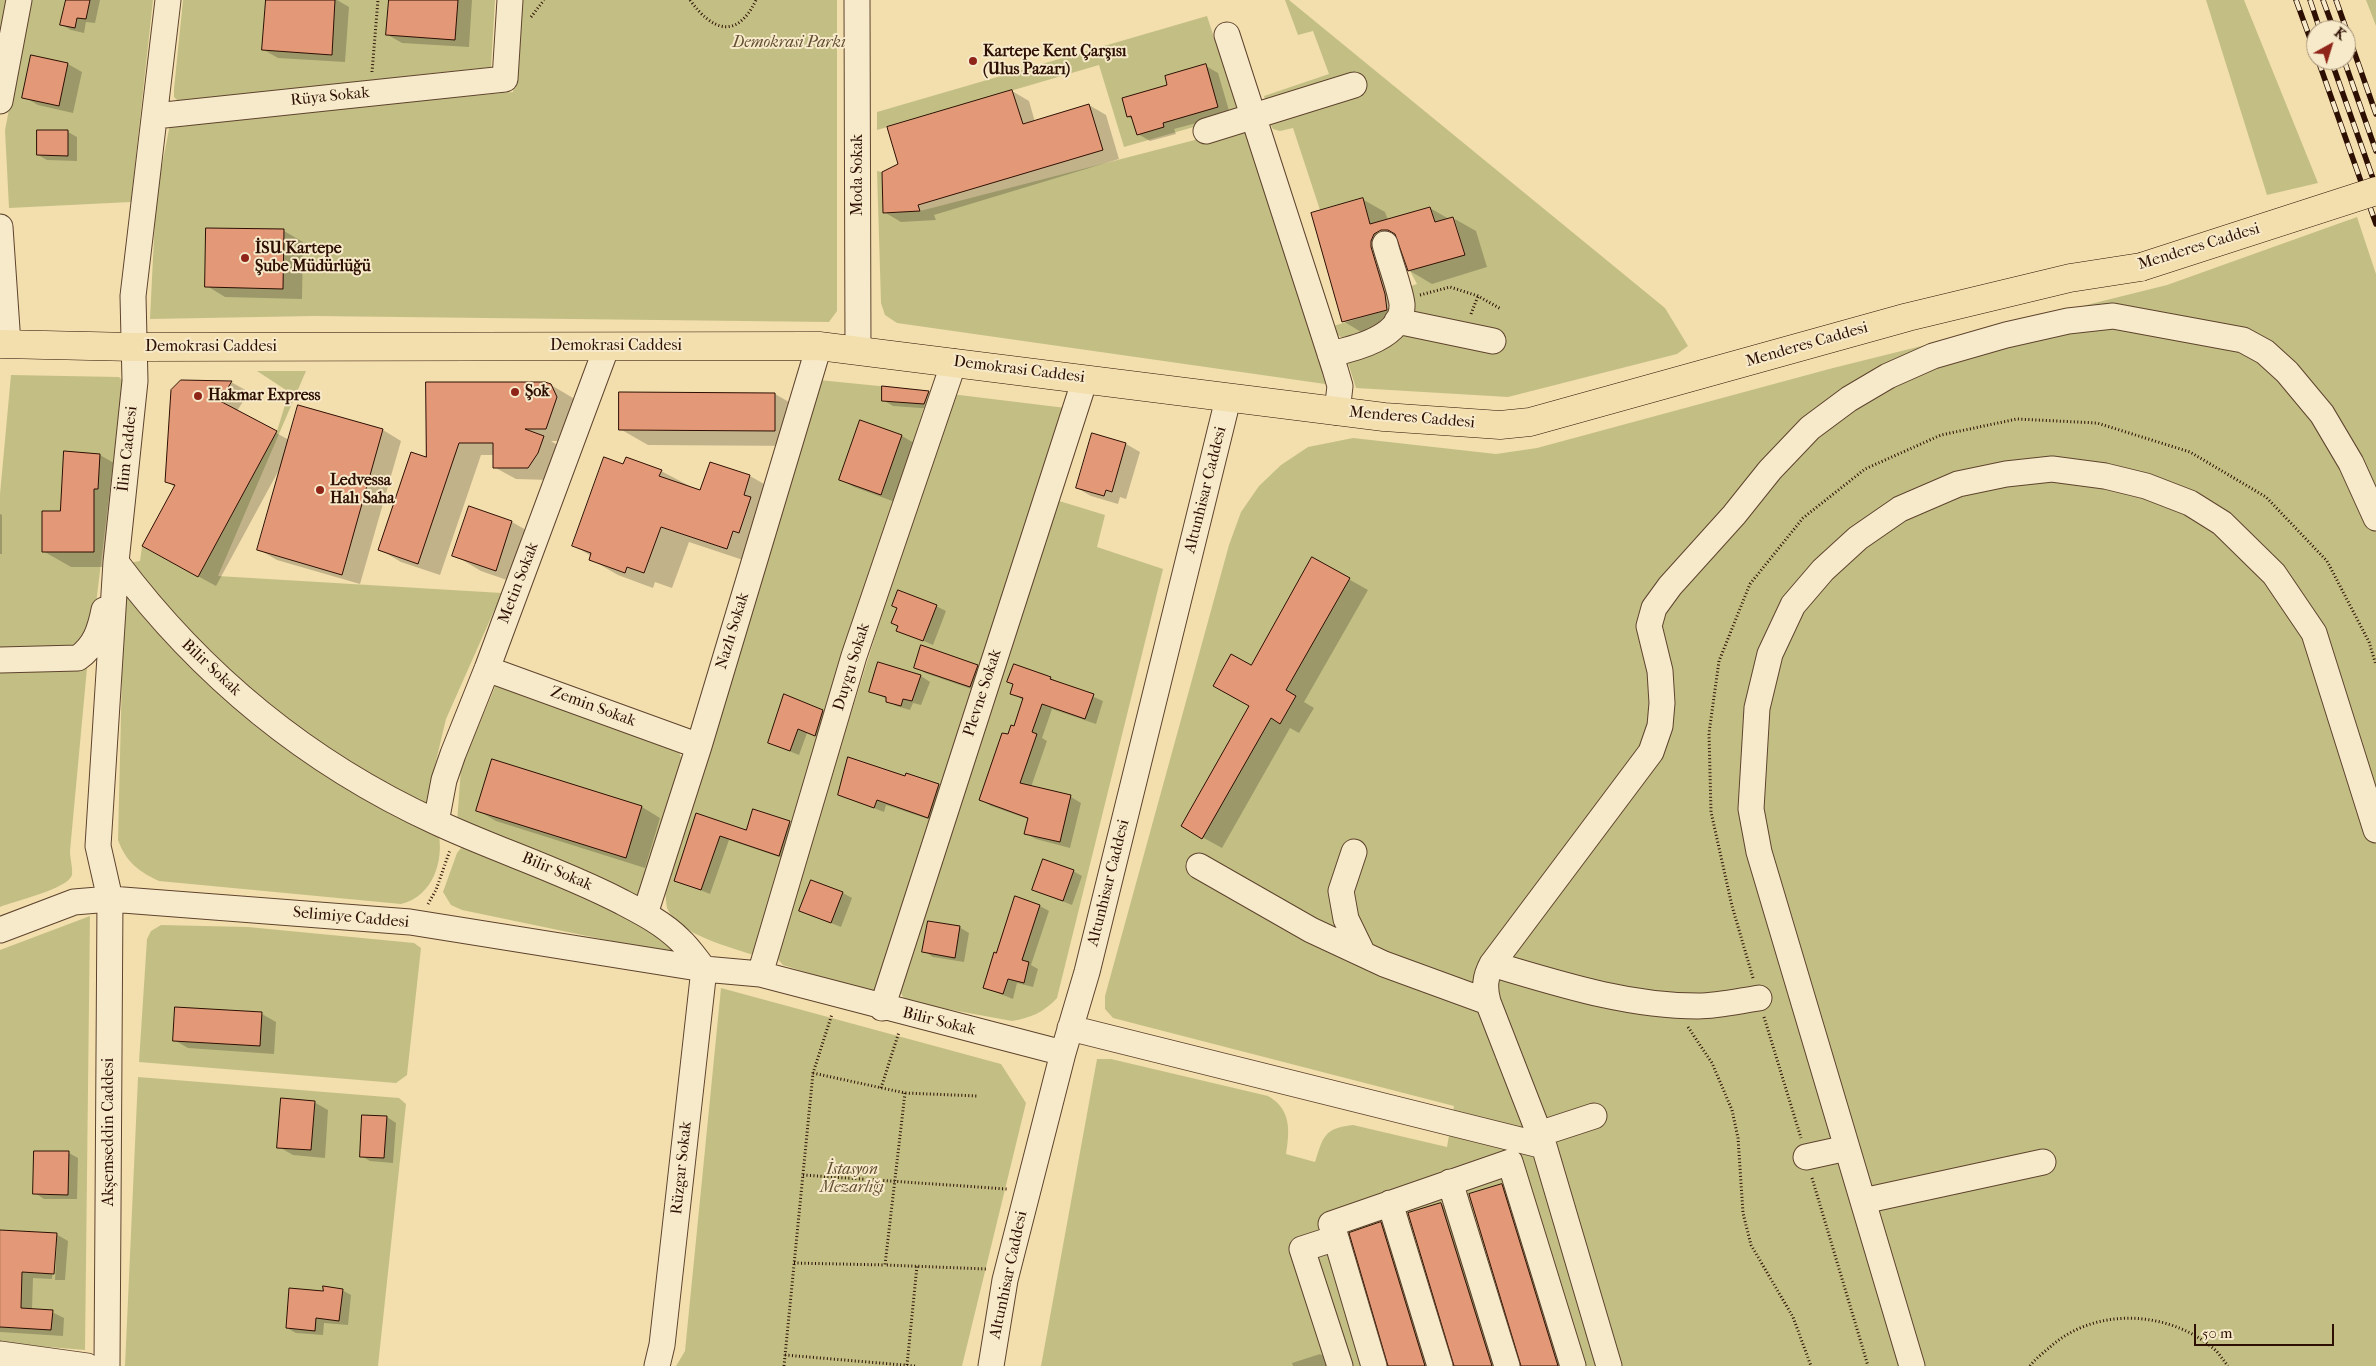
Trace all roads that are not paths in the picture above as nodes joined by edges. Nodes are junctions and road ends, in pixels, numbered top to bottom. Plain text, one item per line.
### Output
1 (19, 0) edge
2 (168, 0) edge
3 (510, 0) edge
4 (857, 0) edge
5 (1228, 35) dead end
6 (1354, 85) dead end
7 (0, 101) edge
8 (155, 116) junction
9 (1254, 116) junction
10 (1206, 130) dead end
11 (2376, 191) edge
12 (0, 227) edge
13 (1385, 244) dead end
14 (1399, 311) junction
15 (1493, 341) dead end
16 (4, 344) edge
17 (607, 346) junction
18 (819, 346) junction
19 (134, 347) junction
20 (858, 350) junction
21 (1330, 354) junction
22 (954, 362) junction
23 (1085, 379) junction
24 (1228, 399) junction
25 (1337, 412) junction
26 (2376, 518) edge
27 (116, 562) junction
28 (0, 660) edge
29 (487, 669) junction
30 (698, 746) junction
31 (446, 826) junction
32 (2376, 830) edge
33 (1354, 852) dead end
34 (1199, 866) dead end
35 (110, 899) junction
36 (645, 914) junction
37 (0, 930) edge
38 (1363, 954) junction
39 (1492, 964) junction
40 (704, 969) junction
41 (760, 974) junction
42 (1759, 998) road end
43 (1488, 1002) junction
44 (893, 1011) junction
45 (1070, 1028) junction
46 (1063, 1053) junction
47 (1594, 1116) dead end
48 (1542, 1140) junction
49 (1847, 1148) junction
50 (1806, 1157) road end
51 (2043, 1162) dead end
52 (1450, 1182) junction
53 (1863, 1201) junction
54 (1390, 1204) junction
55 (1336, 1238) junction
56 (0, 1354) edge
57 (86, 1366) edge
58 (107, 1366) edge
59 (657, 1366) edge
60 (991, 1366) edge
61 (1340, 1366) edge
62 (1374, 1366) edge
63 (1440, 1366) edge
64 (1507, 1366) edge
65 (1572, 1366) edge
66 (1609, 1366) edge
67 (1912, 1366) edge

1 - 7 street
2 - 8 street, İlim Caddesi
3 - 8 street, Rüya Sokak
4 - 20 street, Moda Sokak
5 - 9 street
6 - 9 street
8 - 19 street, İlim Caddesi
9 - 10 street
9 - 21 street
11 - 25 main road, Menderes Caddesi, bridge
12 - 16 street
13 - 14 street
14 - 15 street
14 - 21 street
16 - 19 main road, Demokrasi Caddesi
17 - 18 main road, Demokrasi Caddesi
17 - 19 main road, Demokrasi Caddesi
17 - 29 street, Metin Sokak
18 - 20 main road, Demokrasi Caddesi
18 - 30 street, Nazlı Sokak
19 - 27 street, İlim Caddesi
20 - 22 main road, Demokrasi Caddesi
21 - 25 street
22 - 23 main road, Demokrasi Caddesi
22 - 41 street, Duygu Sokak
23 - 24 main road, Demokrasi Caddesi
23 - 44 street, Plevne Sokak
24 - 25 main road, Menderes Caddesi
24 - 45 street, Altunhisar Caddesi
26 - 39 street
27 - 28 street
27 - 31 street, Bilir Sokak
27 - 35 street, İlim Caddesi
29 - 30 street, Zemin Sokak
29 - 31 street, Metin Sokak
30 - 36 street, Nazlı Sokak
31 - 36 street, Bilir Sokak
32 - 49 street
33 - 38 street
34 - 38 street
35 - 37 street, Selimiye Caddesi
35 - 40 street, Selimiye Caddesi
35 - 58 street, Akşemseddin Caddesi
36 - 40 street, Bilir Sokak
38 - 43 street
39 - 42 street
39 - 43 street
40 - 41 street, Bilir Sokak
40 - 59 street, Rüzgar Sokak
41 - 44 street, Bilir Sokak
43 - 48 street
44 - 46 street, Bilir Sokak
45 - 46 street, Altunhisar Caddesi
45 - 48 street
46 - 60 street, Altunhisar Caddesi
47 - 48 street
48 - 66 street
49 - 50 street
49 - 53 street
51 - 53 street
52 - 54 street
52 - 64 street
52 - 65 street
53 - 67 street
54 - 55 street
54 - 63 street
55 - 61 street
55 - 62 street
56 - 57 street

